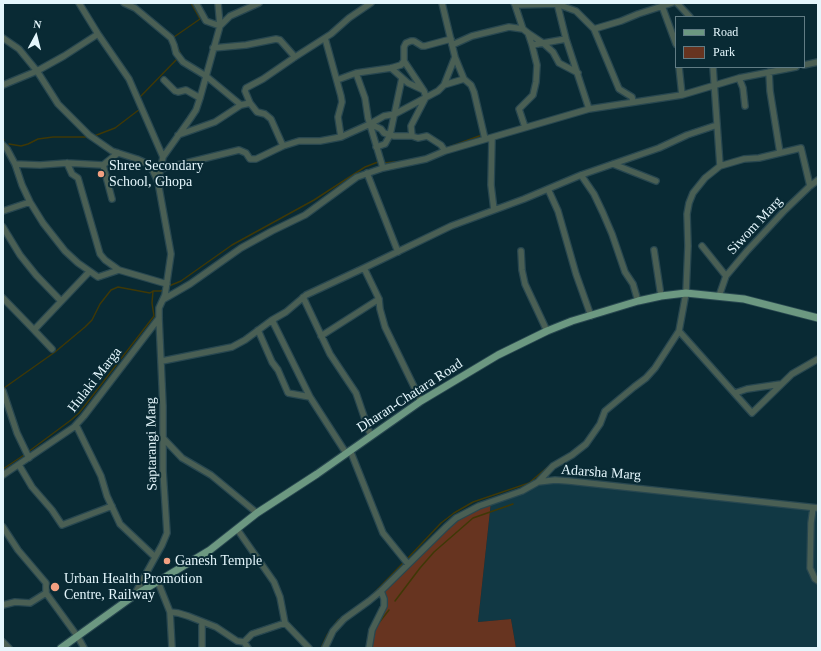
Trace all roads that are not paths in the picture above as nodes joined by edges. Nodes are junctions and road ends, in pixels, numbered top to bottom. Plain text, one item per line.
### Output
1 (79, 3) edge
2 (124, 3) edge
3 (196, 3) edge
4 (218, 3) edge
5 (259, 3) edge
6 (370, 3) edge
7 (442, 3) edge
8 (557, 3) edge
9 (672, 3) edge
10 (678, 3) edge
11 (515, 4) edge
12 (662, 6) junction
13 (689, 16) edge
14 (220, 26) junction
15 (594, 29) junction
16 (526, 31) junction
17 (98, 34) junction
18 (3, 38) edge
19 (325, 38) junction
20 (566, 39) junction
21 (675, 41) edge
22 (451, 42) junction
23 (543, 43) junction
24 (532, 45) junction
25 (213, 48) junction
26 (295, 57) junction
27 (455, 58) junction
28 (404, 61) junction
29 (818, 62) edge
30 (805, 65) edge
31 (391, 68) junction
32 (679, 68) edge
33 (713, 68) edge
34 (791, 68) edge
35 (37, 71) junction
36 (769, 72) junction
37 (356, 73) junction
38 (578, 73) junction
39 (206, 76) junction
40 (402, 78) junction
41 (739, 78) junction
42 (464, 79) junction
43 (164, 80) dead end
44 (337, 80) junction
45 (3, 85) edge
46 (444, 85) junction
47 (714, 85) junction
48 (424, 91) junction
49 (682, 94) junction
50 (426, 97) junction
51 (200, 98) junction
52 (634, 102) junction
53 (250, 103) junction
54 (242, 106) junction
55 (746, 106) dead end
56 (589, 109) junction
57 (395, 114) junction
58 (370, 124) junction
59 (717, 125) junction
60 (525, 127) junction
61 (390, 135) junction
62 (178, 136) junction
63 (412, 136) junction
64 (341, 137) junction
65 (492, 138) junction
66 (485, 139) junction
67 (283, 146) junction
68 (376, 148) junction
69 (4, 149) edge
70 (446, 151) junction
71 (118, 153) junction
72 (780, 153) junction
73 (163, 157) junction
74 (67, 163) junction
75 (15, 164) junction
76 (613, 164) junction
77 (104, 165) junction
78 (720, 166) junction
79 (383, 168) junction
80 (161, 169) junction
81 (367, 173) junction
82 (581, 175) junction
83 (656, 180) dead end
84 (818, 180) edge
85 (158, 182) junction
86 (810, 186) junction
87 (548, 189) junction
88 (112, 200) dead end
89 (30, 202) junction
90 (494, 210) junction
91 (3, 212) edge
92 (3, 227) edge
93 (702, 246) dead end
94 (654, 250) dead end
95 (521, 251) dead end
96 (398, 252) junction
97 (364, 268) junction
98 (119, 270) junction
99 (89, 272) junction
100 (726, 276) junction
101 (166, 286) junction
102 (686, 293) junction
103 (661, 296) junction
104 (719, 296) junction
105 (165, 297) junction
106 (303, 297) junction
107 (3, 298) edge
108 (379, 299) junction
109 (61, 301) junction
110 (638, 301) junction
111 (591, 316) junction
112 (159, 318) junction
113 (818, 318) edge
114 (272, 320) junction
115 (34, 330) junction
116 (258, 330) junction
117 (547, 331) junction
118 (679, 331) junction
119 (320, 336) junction
120 (52, 349) dead end
121 (818, 359) edge
122 (162, 361) junction
123 (781, 384) junction
124 (3, 391) edge
125 (735, 394) junction
126 (310, 397) junction
127 (421, 401) junction
128 (76, 425) junction
129 (371, 436) junction
130 (163, 438) junction
131 (348, 452) junction
132 (30, 458) junction
133 (19, 465) junction
134 (3, 475) edge
135 (538, 482) junction
136 (112, 506) junction
137 (816, 508) edge
138 (257, 513) junction
139 (3, 527) edge
140 (237, 529) junction
141 (155, 557) junction
142 (408, 564) junction
143 (818, 581) edge
144 (158, 582) junction
145 (381, 591) junction
146 (46, 593) junction
147 (132, 597) junction
148 (3, 605) edge
149 (170, 612) junction
150 (202, 623) junction
151 (285, 623) junction
152 (78, 637) junction
153 (3, 642) edge
154 (244, 642) junction
155 (8, 648) edge
156 (62, 648) edge
157 (84, 648) edge
158 (172, 648) edge
159 (202, 648) edge
160 (248, 648) edge
161 (309, 648) edge
162 (325, 648) edge
163 (370, 648) edge

1 - 17 street
2 - 39 street
3 - 14 street
4 - 14 street
5 - 14 street
6 - 19 street
7 - 22 street
8 - 11 street
8 - 15 street
8 - 20 street
9 - 12 street
10 - 13 street
11 - 16 street
12 - 15 street
12 - 21 street
14 - 25 street
15 - 52 street
16 - 22 street
16 - 23 street
16 - 24 street
17 - 35 street
17 - 73 street
18 - 35 street
19 - 26 street
19 - 44 street
20 - 23 street
20 - 38 street
22 - 27 street
22 - 28 street
23 - 24 street
23 - 38 street
24 - 60 street
25 - 26 street
25 - 39 street
26 - 53 street
27 - 42 street
27 - 46 street
28 - 31 street
28 - 48 street
29 - 30 street
31 - 37 street
31 - 40 street
32 - 49 street
33 - 47 street
34 - 36 street
35 - 45 street
35 - 71 street
36 - 41 street
36 - 72 street
37 - 44 street
37 - 58 street
38 - 56 street
39 - 51 street
39 - 54 street
40 - 48 street
40 - 57 street
41 - 47 street
41 - 55 street
42 - 46 street
42 - 66 street
43 - 51 street
44 - 64 street
46 - 50 street
47 - 49 street
47 - 59 street
48 - 50 street
49 - 52 street
50 - 57 street
50 - 63 street
51 - 62 street
52 - 56 street
53 - 54 street
53 - 67 street
54 - 62 street
56 - 60 street
57 - 58 street
57 - 61 street
58 - 61 street
58 - 64 street
58 - 68 street
59 - 76 street
59 - 78 street
60 - 65 street
61 - 63 street
61 - 68 street
62 - 73 street
63 - 70 street
64 - 67 street
65 - 66 street
65 - 90 street
66 - 70 street
67 - 80 street
68 - 79 street
69 - 75 street
70 - 79 street
71 - 77 street
71 - 85 street
72 - 78 street
72 - 86 street
73 - 80 street
74 - 75 street
74 - 77 street
74 - 98 street
75 - 89 street
76 - 82 street
76 - 83 street
77 - 88 street
78 - 102 street
79 - 81 street
80 - 85 street
81 - 96 street
81 - 105 street
82 - 87 street
82 - 110 street
84 - 86 street, Siwom Marg
85 - 101 street, Saptarangi Marg
86 - 100 street, Siwom Marg
87 - 90 street
87 - 111 street
89 - 91 street
89 - 99 street
90 - 96 street
92 - 109 street
93 - 100 street
94 - 103 street
95 - 117 street
96 - 97 street
97 - 106 street
97 - 108 street
98 - 99 street
98 - 101 street
99 - 109 street
100 - 104 street, Siwom Marg
101 - 105 street, Saptarangi Marg
102 - 103 main road, Dharan-Chatara Road
102 - 104 main road, Dharan-Chatara Road
102 - 118 street
103 - 110 main road, Dharan-Chatara Road
104 - 113 main road, Dharan-Chatara Road
105 - 112 street, Saptarangi Marg
106 - 114 street
106 - 119 street
107 - 115 street
108 - 119 street
108 - 127 street
109 - 115 street
110 - 111 main road, Dharan-Chatara Road
111 - 117 main road, Dharan-Chatara Road
112 - 122 street, Saptarangi Marg
112 - 128 street, Hulaki Marga
114 - 116 street
114 - 126 street
115 - 120 street
116 - 122 street
116 - 126 street
117 - 127 main road, Dharan-Chatara Road
118 - 125 street
118 - 135 street
119 - 129 street
121 - 123 street
122 - 130 street, Saptarangi Marg
123 - 125 street
123 - 125 street
124 - 132 street
126 - 131 street
127 - 129 main road, Dharan-Chatara Road
128 - 132 street, Hulaki Marga
128 - 136 street
129 - 131 main road, Dharan-Chatara Road
130 - 138 street
130 - 141 street, Saptarangi Marg
131 - 138 main road, Dharan-Chatara Road
131 - 142 street
132 - 133 street, Hulaki Marga
133 - 134 street, Hulaki Marga
133 - 136 street
135 - 137 street, Adarsha Marg
135 - 142 street, Adarsha Marg
136 - 141 street
137 - 143 street
138 - 140 main road, Dharan-Chatara Road
139 - 146 street
140 - 144 main road, Dharan-Chatara Road
140 - 151 street
141 - 147 street, Saptarangi Marg
142 - 145 street, Adarsha Marg
144 - 147 main road, Dharan-Chatara Road
144 - 149 street
145 - 162 street, Adarsha Marg
145 - 163 street
146 - 148 street
146 - 152 street
147 - 152 main road, Dharan-Chatara Road
149 - 150 street
149 - 158 street
150 - 154 street
150 - 159 street
151 - 154 street
151 - 161 street
152 - 156 main road, Dharan-Chatara Road
152 - 157 street
153 - 155 street
154 - 160 street

